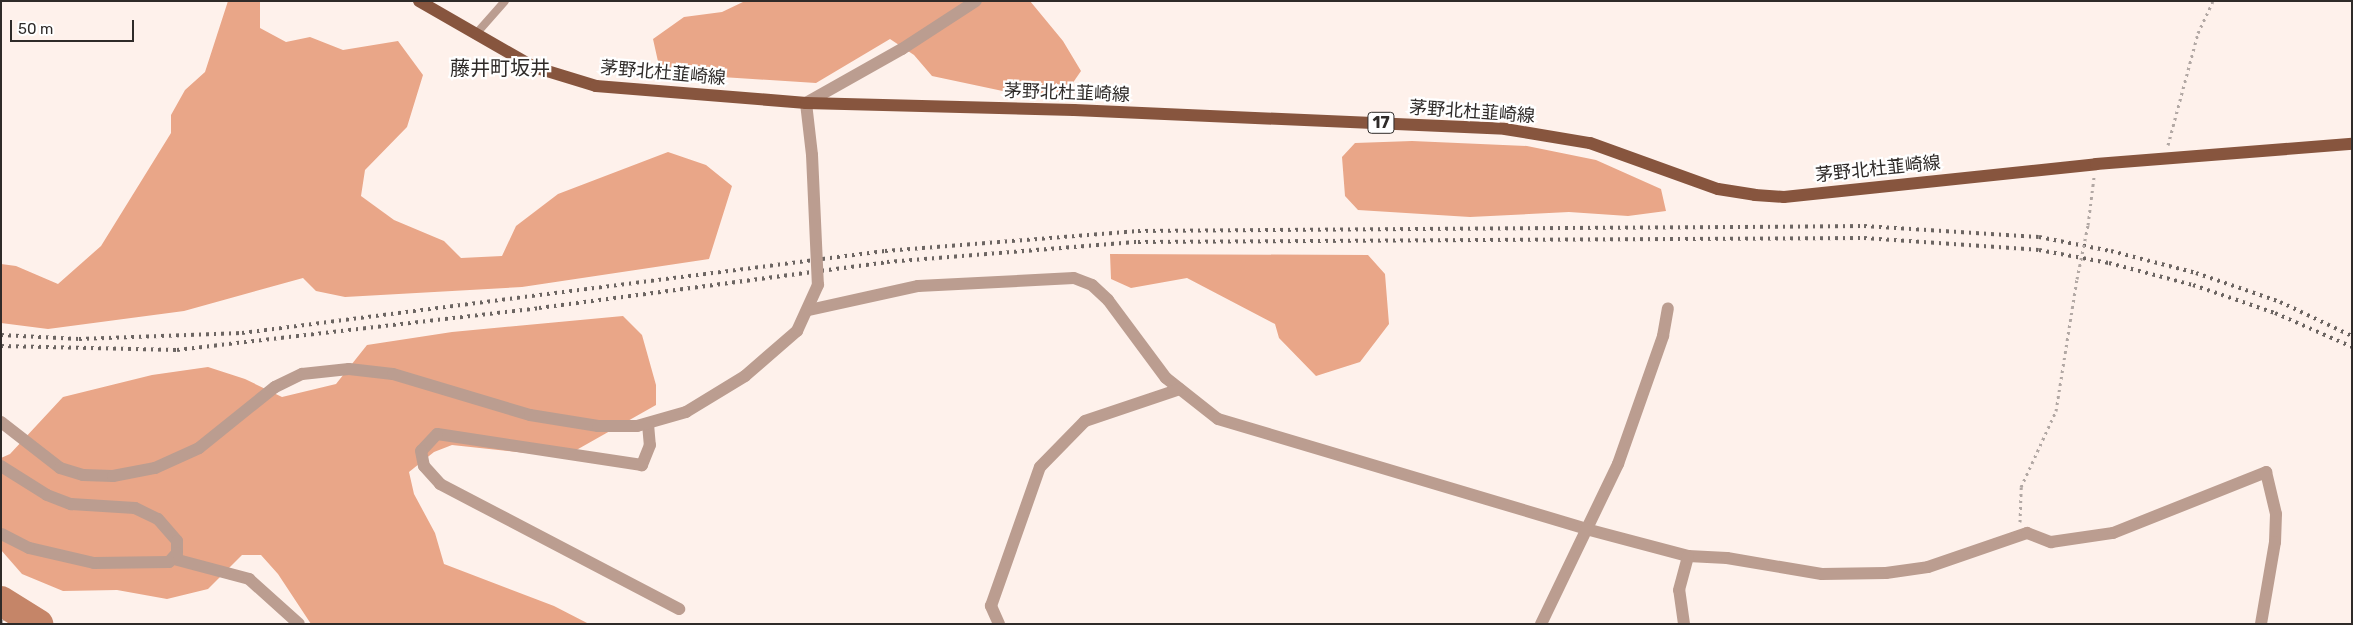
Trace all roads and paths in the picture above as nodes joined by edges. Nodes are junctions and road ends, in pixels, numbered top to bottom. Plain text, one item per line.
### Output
1 (419, 1) edge
2 (505, 1) edge
3 (976, 1) edge
4 (2213, 1) edge
5 (475, 35) junction
6 (806, 103) junction
7 (2352, 144) edge
8 (2165, 158) junction
9 (2096, 164) junction
10 (1668, 308) dead end
11 (809, 310) junction
12 (1180, 389) junction
13 (1, 422) edge
14 (648, 424) junction
15 (1, 466) edge
16 (1586, 529) junction
17 (1, 534) edge
18 (2020, 535) junction
19 (1688, 556) junction
20 (174, 558) junction
21 (679, 609) dead end
22 (1, 620) edge
23 (7, 624) edge
24 (299, 624) edge
25 (999, 624) edge
26 (1541, 624) edge
27 (1684, 624) edge
28 (2261, 624) edge

1 - 5 main road, 茅野北杜韮崎線 / 17
2 - 5 lane
3 - 6 street
4 - 8 path
5 - 6 main road, 茅野北杜韮崎線 / 17
6 - 9 main road, 茅野北杜韮崎線 / 17
6 - 11 street, bridge
7 - 8 main road, 茅野北杜韮崎線 / 17
8 - 9 main road, 茅野北杜韮崎線 / 17
9 - 18 path, bridge
10 - 16 street
11 - 12 street
11 - 14 street
12 - 16 street
12 - 25 street
13 - 14 street
14 - 21 street
15 - 20 street
16 - 19 street
16 - 26 street
17 - 20 street
18 - 19 street
18 - 28 street
19 - 27 street
20 - 24 street
22 - 23 path

